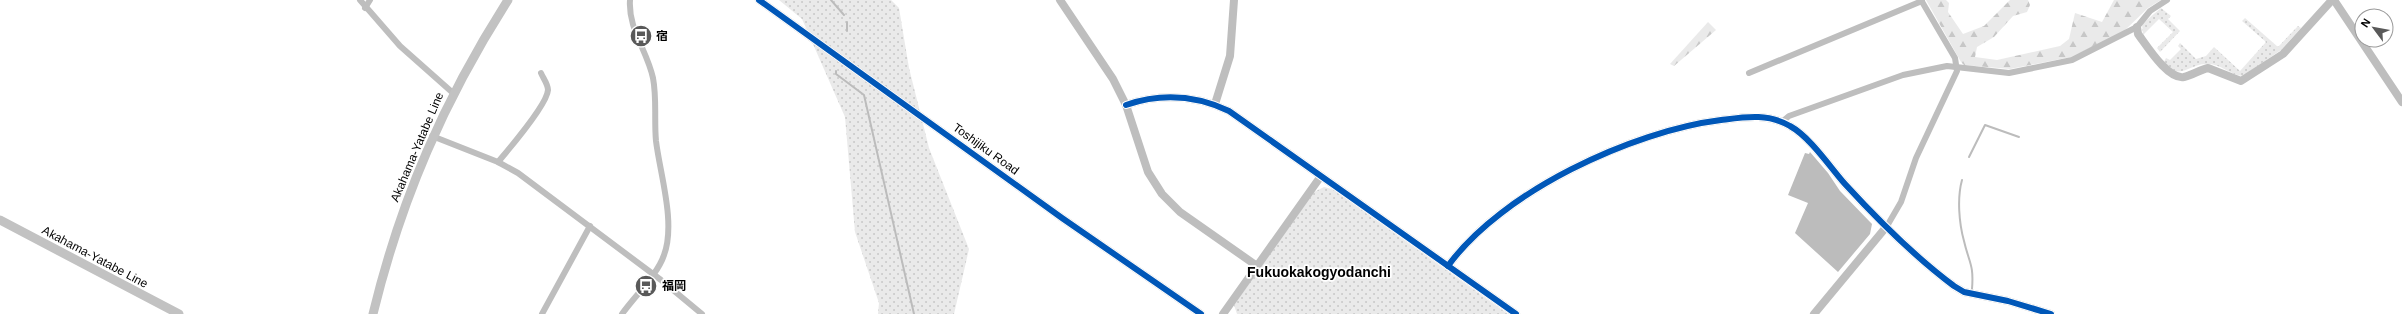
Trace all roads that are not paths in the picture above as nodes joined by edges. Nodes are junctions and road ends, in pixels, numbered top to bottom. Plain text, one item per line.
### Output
1 (360, 0) edge
2 (370, 0) edge
3 (508, 0) edge
4 (630, 0) edge
5 (759, 0) edge
6 (1060, 0) edge
7 (1234, 0) edge
8 (1922, 0) edge
9 (2168, 0) edge
10 (2333, 0) edge
11 (365, 8) junction
12 (2137, 27) junction
13 (1957, 66) junction
14 (541, 73) dead end
15 (1749, 73) dead end
16 (453, 93) junction
17 (2402, 102) edge
18 (1215, 104) junction
19 (1126, 105) junction
20 (1783, 122) junction
21 (432, 136) junction
22 (498, 162) junction
23 (1321, 176) junction
24 (0, 220) edge
25 (590, 226) junction
26 (1887, 226) junction
27 (1257, 266) junction
28 (1448, 266) junction
29 (653, 273) junction
30 (179, 314) edge
31 (373, 314) edge
32 (542, 314) edge
33 (622, 314) edge
34 (702, 314) edge
35 (1202, 314) edge
36 (1223, 314) edge
37 (1516, 314) edge
38 (1814, 314) edge
39 (2051, 314) edge

1 - 11 street
2 - 11 street
3 - 16 main road, Akahama-Yatabe Line
4 - 29 street
5 - 35 street, Toshijiku Road
6 - 19 street
7 - 18 street
8 - 13 street
8 - 15 street
9 - 12 street
10 - 12 street
10 - 17 street
11 - 16 street
12 - 13 street
13 - 20 street
13 - 26 street
14 - 22 street
16 - 21 main road, Akahama-Yatabe Line
18 - 19 street
18 - 23 street
19 - 27 street
20 - 26 street
20 - 28 street
21 - 22 street
21 - 31 main road, Akahama-Yatabe Line
22 - 25 street
23 - 27 street
23 - 28 street
24 - 30 main road, Akahama-Yatabe Line
25 - 29 street
25 - 32 street
26 - 38 street
26 - 39 street
27 - 36 street
28 - 37 street
29 - 33 street
29 - 34 street

